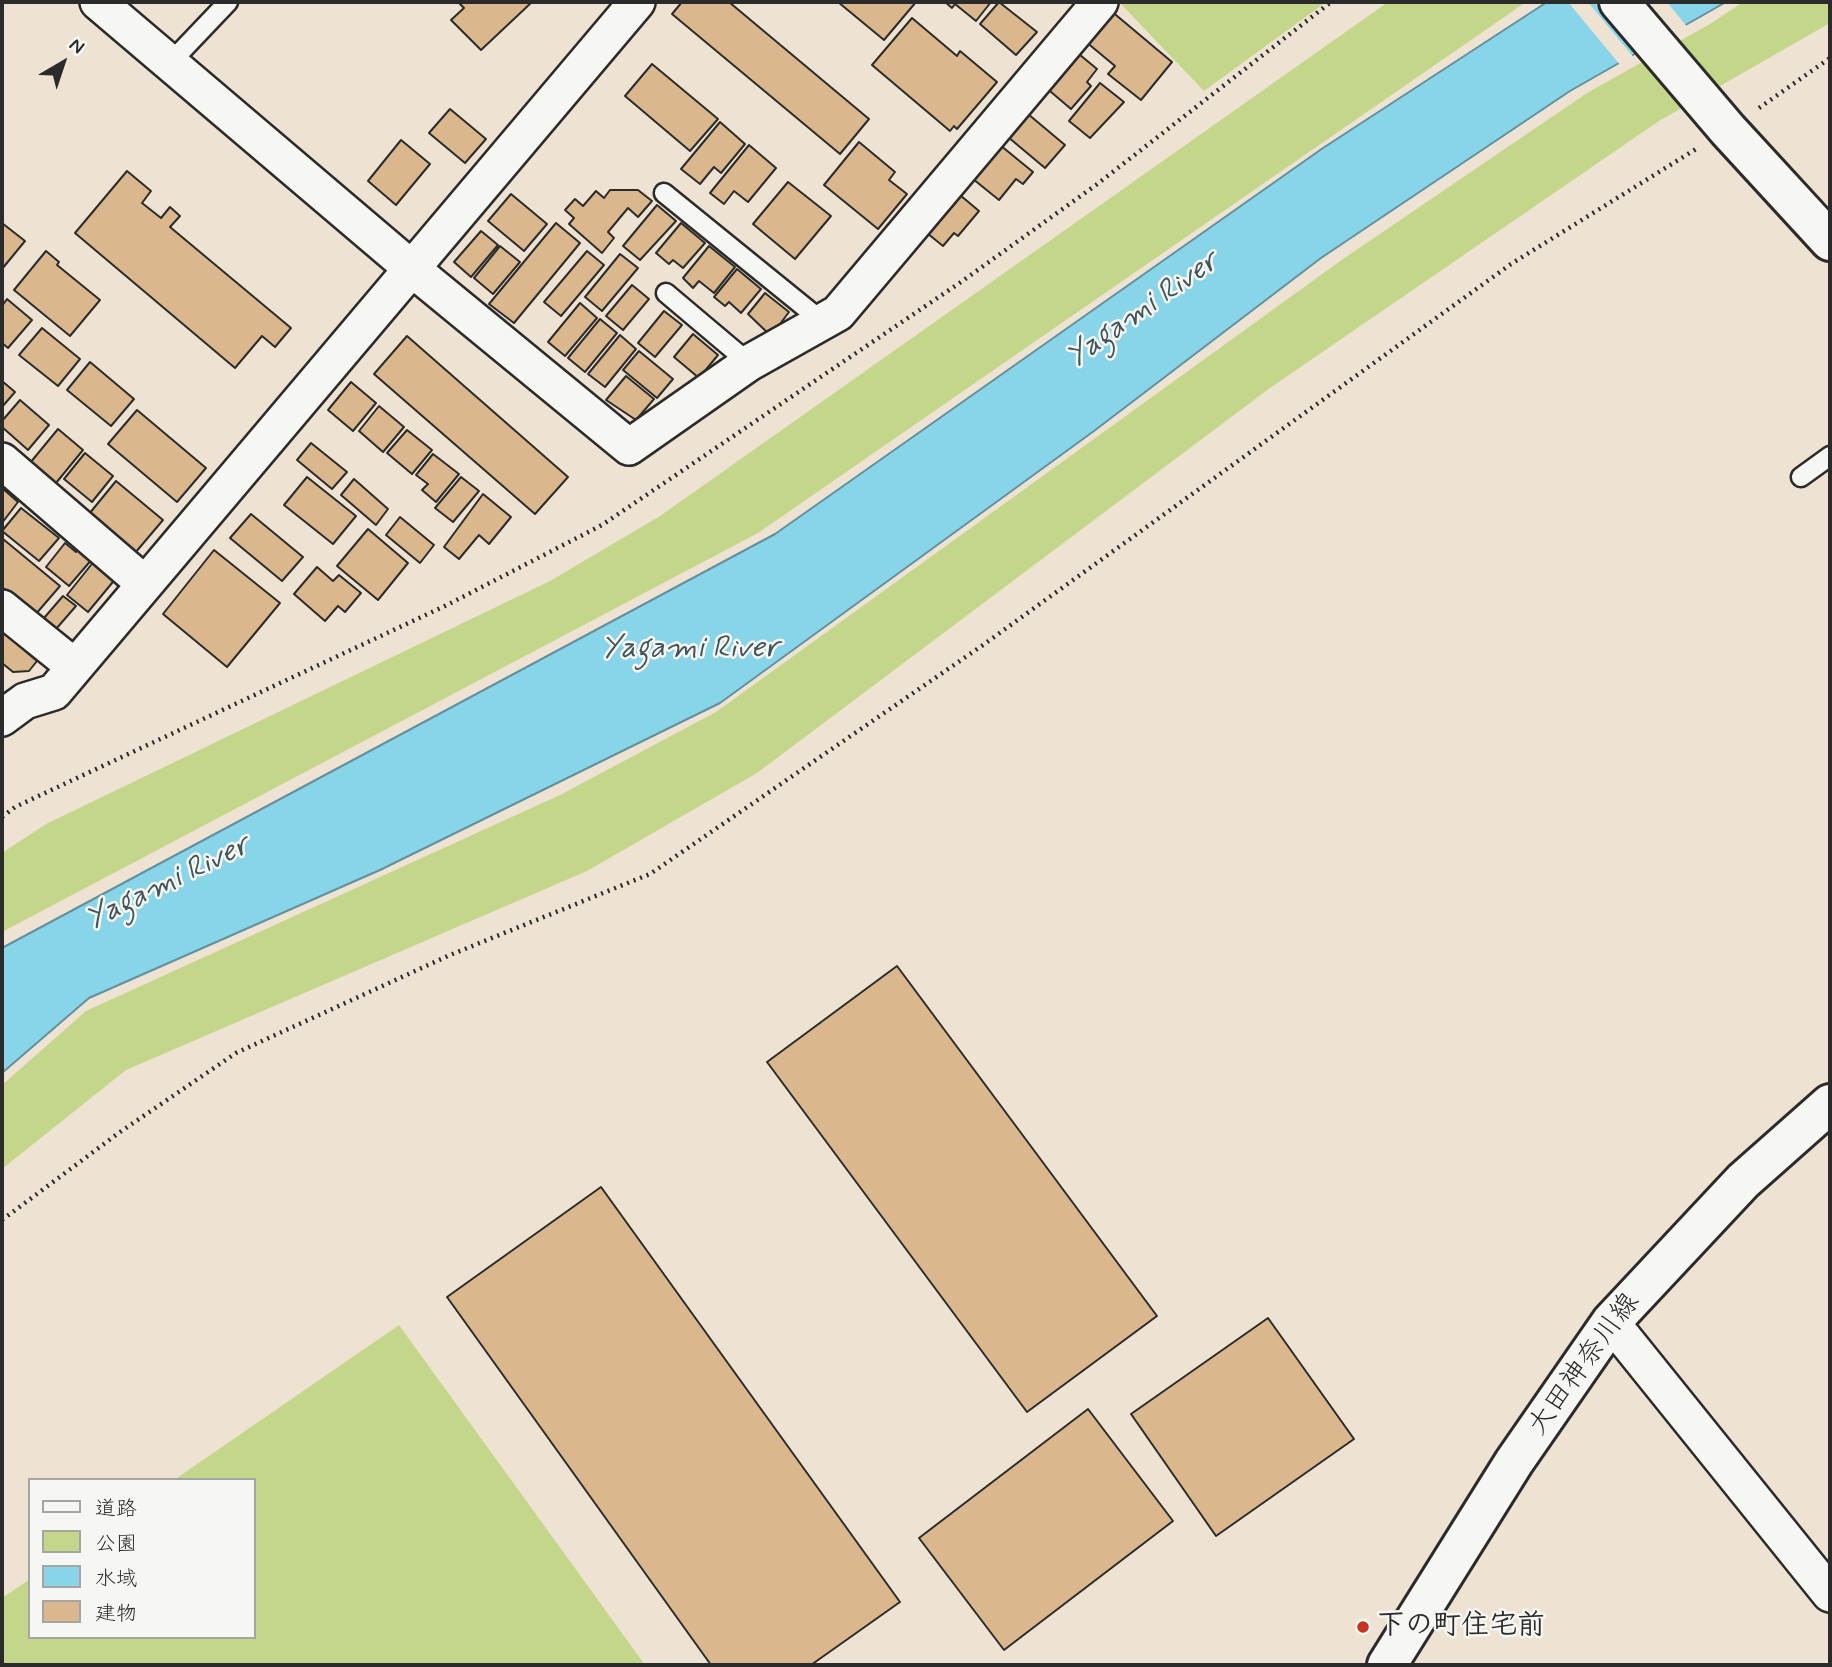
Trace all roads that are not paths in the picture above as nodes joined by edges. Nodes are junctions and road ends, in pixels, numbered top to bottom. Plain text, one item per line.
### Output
1 (98, 2) edge
2 (228, 2) edge
3 (637, 2) edge
4 (1100, 2) edge
5 (1619, 2) edge
6 (170, 63) junction
7 (664, 193) dead end
8 (1830, 241) edge
9 (411, 268) junction
10 (666, 293) dead end
11 (823, 322) junction
12 (749, 362) junction
13 (1830, 456) edge
14 (2, 461) edge
15 (1801, 477) dead end
16 (145, 584) junction
17 (2, 608) edge
18 (75, 667) junction
19 (2, 718) edge
20 (1830, 1104) edge
21 (1611, 1322) junction
22 (1830, 1594) edge
23 (1387, 1665) edge

1 - 6 street
2 - 6 lane
3 - 9 street
4 - 11 street
5 - 8 main road
6 - 9 street
7 - 11 lane
9 - 12 street
9 - 16 street
10 - 12 lane
11 - 12 street
13 - 15 lane
14 - 16 street
16 - 18 street
17 - 18 street
18 - 19 street
20 - 21 main road, 大田神奈川線
21 - 22 street
21 - 23 main road, 大田神奈川線

